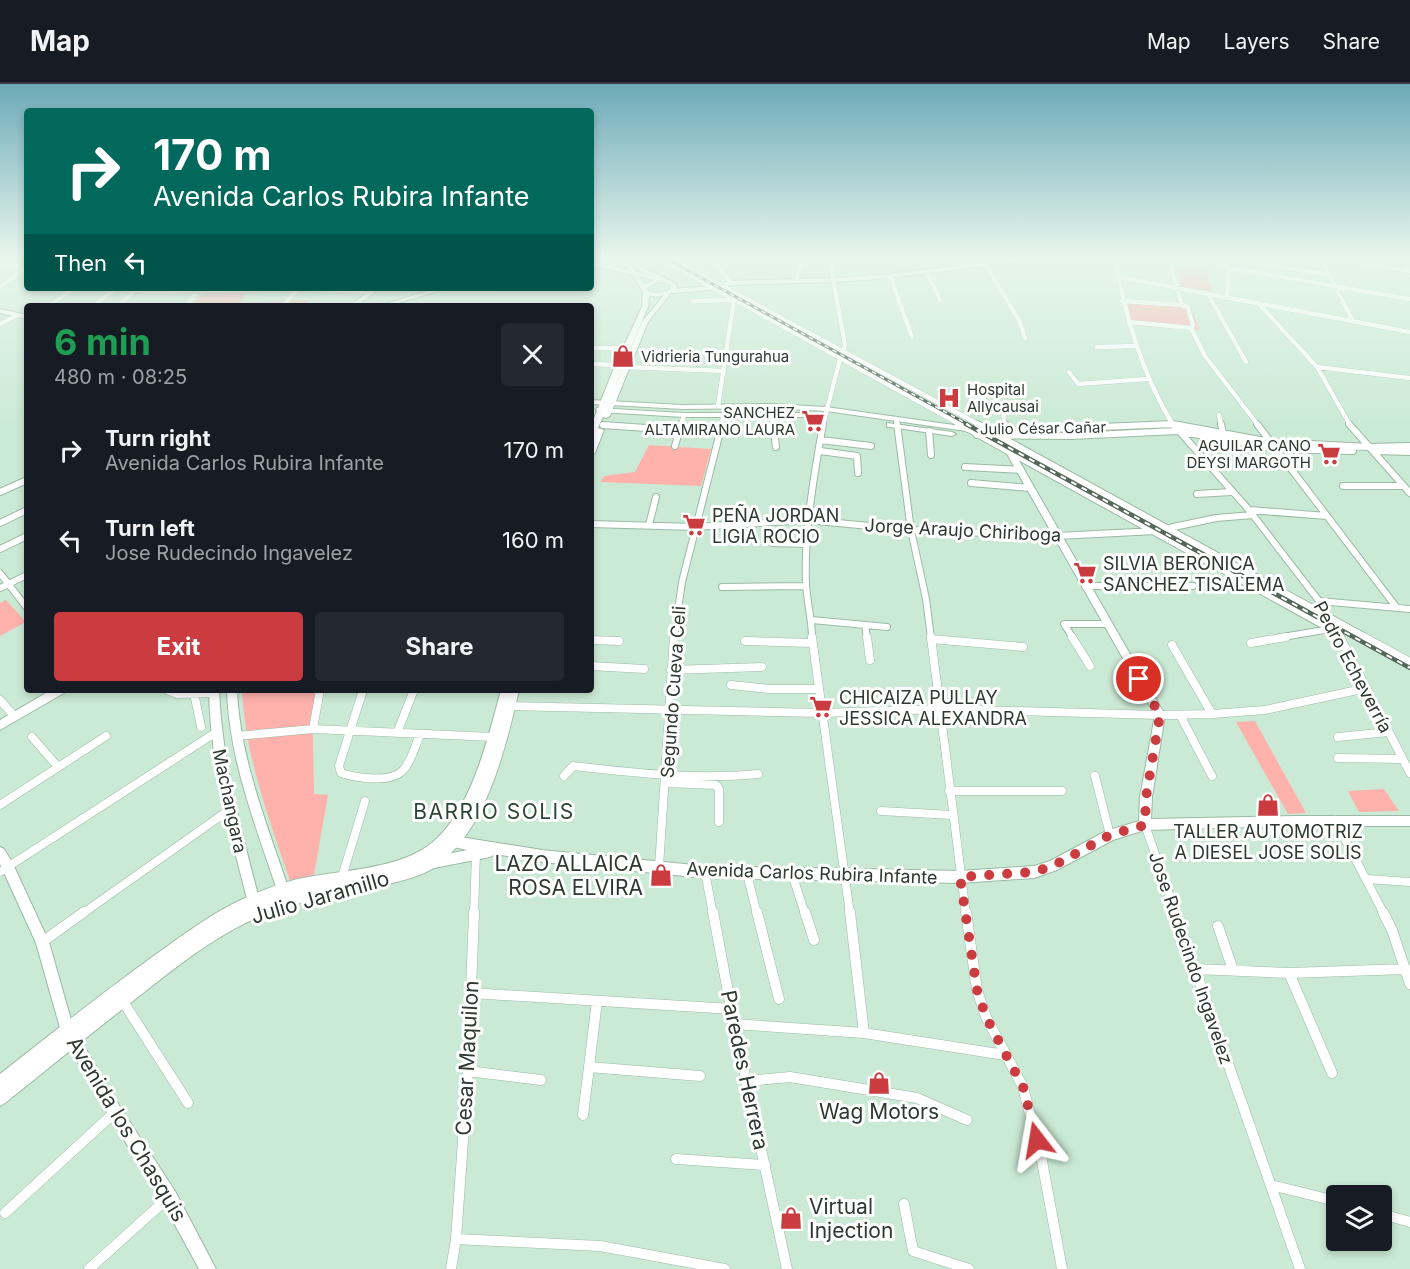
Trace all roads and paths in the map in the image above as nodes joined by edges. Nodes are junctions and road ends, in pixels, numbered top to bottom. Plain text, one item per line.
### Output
1 (642, 314) edge
2 (651, 314) edge
3 (732, 314) edge
4 (760, 314) edge
5 (769, 314) edge
6 (840, 314) edge
7 (904, 314) edge
8 (1015, 314) edge
9 (1126, 314) edge
10 (1190, 314) edge
11 (1219, 314) edge
12 (1268, 314) edge
13 (1316, 314) edge
14 (1349, 314) edge
15 (18, 315) joint
16 (24, 315) edge
17 (1353, 321) junction
18 (1129, 322) junction
19 (0, 324) edge
20 (1191, 328) junction
21 (1410, 332) edge
22 (912, 337) dead end
23 (1025, 338) dead end
24 (1137, 346) junction
25 (1097, 347) dead end
26 (594, 348) edge
27 (626, 348) junction
28 (843, 352) junction
29 (840, 359) junction
30 (1246, 362) dead end
31 (594, 364) edge
32 (623, 366) junction
33 (1317, 367) junction
34 (724, 371) junction
35 (1070, 372) dead end
36 (1410, 378) edge
37 (1147, 379) junction
38 (1021, 402) dead end
39 (594, 403) edge
40 (607, 406) junction
41 (718, 406) junction
42 (594, 408) edge
43 (826, 412) junction
44 (724, 414) junction
45 (771, 414) junction
46 (1219, 415) dead end
47 (684, 416) junction
48 (896, 422) junction
49 (603, 424) junction
50 (1173, 424) junction
51 (646, 428) dead end
52 (968, 429) junction
53 (594, 430) edge
54 (989, 430) junction
55 (929, 431) junction
56 (1006, 431) junction
57 (1177, 431) junction
58 (1223, 434) junction
59 (977, 435) junction
60 (998, 436) junction
61 (821, 440) junction
62 (1271, 442) junction
63 (594, 446) edge
64 (675, 446) dead end
65 (871, 446) dead end
66 (1410, 446) edge
67 (776, 447) dead end
68 (1276, 449) junction
69 (1371, 449) junction
70 (820, 451) junction
71 (1010, 452) junction
72 (1410, 452) edge
73 (931, 455) dead end
74 (965, 467) dead end
75 (1021, 470) junction
76 (858, 473) dead end
77 (24, 481) edge
78 (971, 483) dead end
79 (1343, 486) dead end
80 (1403, 486) junction
81 (1030, 488) junction
82 (0, 492) edge
83 (1231, 492) junction
84 (1197, 494) dead end
85 (1410, 494) edge
86 (656, 497) dead end
87 (24, 511) edge
88 (1251, 513) junction
89 (1327, 516) junction
90 (807, 520) junction
91 (0, 523) edge
92 (594, 524) edge
93 (649, 525) junction
94 (695, 527) junction
95 (1165, 527) junction
96 (911, 530) junction
97 (1155, 531) junction
98 (1058, 536) junction
99 (24, 537) edge
100 (772, 543) dead end
101 (806, 544) junction
102 (0, 549) edge
103 (0, 573) edge
104 (24, 576) edge
105 (10, 583) junction
106 (806, 586) junction
107 (1085, 586) junction
108 (1193, 586) dead end
109 (722, 587) dead end
110 (0, 588) edge
111 (1318, 601) junction
112 (24, 604) edge
113 (1397, 608) junction
114 (1410, 609) edge
115 (1328, 616) junction
116 (812, 620) junction
117 (1107, 624) junction
118 (865, 625) junction
119 (886, 627) dead end
120 (1330, 629) junction
121 (1339, 635) junction
122 (931, 639) junction
123 (594, 640) edge
124 (619, 641) dead end
125 (745, 641) dead end
126 (812, 643) junction
127 (1251, 643) dead end
128 (1172, 645) dead end
129 (1023, 647) dead end
130 (870, 660) dead end
131 (1410, 662) edge
132 (594, 666) edge
133 (1090, 666) dead end
134 (762, 667) dead end
135 (644, 669) dead end
136 (671, 670) junction
137 (731, 685) dead end
138 (1367, 688) junction
139 (818, 689) junction
140 (55, 693) edge
141 (174, 693) edge
142 (194, 693) joint
143 (214, 693) edge
144 (232, 693) edge
145 (319, 693) edge
146 (362, 693) edge
147 (413, 693) edge
148 (506, 693) edge
149 (512, 693) edge
150 (0, 700) edge
151 (506, 706) junction
152 (940, 709) junction
153 (670, 710) junction
154 (824, 713) junction
155 (1180, 714) junction
156 (1212, 714) junction
157 (1160, 715) junction
158 (14, 716) junction
159 (0, 725) edge
160 (201, 727) dead end
161 (313, 729) junction
162 (352, 730) junction
163 (1388, 732) junction
164 (215, 733) junction
165 (398, 733) junction
166 (420, 735) junction
167 (106, 736) dead end
168 (236, 736) junction
169 (32, 737) dead end
170 (493, 737) junction
171 (1338, 737) dead end
172 (1338, 758) dead end
173 (1402, 759) junction
174 (58, 767) junction
175 (1410, 773) edge
176 (758, 774) dead end
177 (564, 776) dead end
178 (1095, 776) dead end
179 (1212, 776) dead end
180 (667, 780) junction
181 (949, 791) junction
182 (1062, 791) dead end
183 (365, 801) dead end
184 (0, 806) edge
185 (229, 810) junction
186 (881, 811) dead end
187 (952, 815) junction
188 (1335, 820) junction
189 (1410, 821) edge
190 (718, 822) dead end
191 (1145, 825) junction
192 (1110, 835) junction
193 (448, 841) junction
194 (476, 851) junction
195 (0, 854) edge
196 (427, 860) junction
197 (660, 867) junction
198 (4, 869) edge
199 (705, 872) junction
200 (845, 873) junction
201 (747, 874) junction
202 (792, 874) junction
203 (342, 877) junction
204 (960, 877) junction
205 (1367, 879) junction
206 (1410, 882) edge
207 (285, 895) junction
208 (255, 906) junction
209 (1218, 926) dead end
210 (813, 940) dead end
211 (42, 942) junction
212 (1195, 969) junction
213 (1406, 969) junction
214 (1233, 970) junction
215 (1289, 973) junction
216 (1410, 984) edge
217 (471, 993) junction
218 (122, 999) junction
219 (779, 999) dead end
220 (597, 1001) junction
221 (732, 1009) junction
222 (734, 1024) junction
223 (864, 1033) junction
224 (70, 1035) junction
225 (1005, 1054) junction
226 (589, 1067) junction
227 (468, 1071) junction
228 (1332, 1073) dead end
229 (700, 1076) dead end
230 (541, 1080) dead end
231 (746, 1081) junction
232 (0, 1083) edge
233 (0, 1098) edge
234 (188, 1103) dead end
235 (115, 1112) junction
236 (583, 1115) dead end
237 (967, 1120) dead end
238 (676, 1159) dead end
239 (765, 1165) junction
240 (1271, 1185) junction
241 (169, 1197) junction
242 (1326, 1199) edge
243 (904, 1204) dead end
244 (4, 1213) dead end
245 (1392, 1217) edge
246 (1410, 1222) edge
247 (456, 1239) junction
248 (89, 1269) edge
249 (208, 1269) edge
250 (451, 1269) edge
251 (725, 1269) edge
252 (787, 1269) edge
253 (969, 1269) edge
254 (1062, 1269) edge
255 (1300, 1269) edge

1 - 27 street
2 - 32 street
3 - 34 street
4 - 29 street
5 - 28 street
6 - 28 street
7 - 22 street
8 - 23 street
9 - 18 street, Pedro Echeverría
10 - 20 street
11 - 30 street
12 - 33 street
13 - 17 street
14 - 17 street
15 - 16 street
15 - 19 street
17 - 21 street
18 - 20 street
18 - 24 street, Pedro Echeverría
20 - 62 street
24 - 25 street
24 - 37 street, Pedro Echeverría
26 - 27 street
27 - 32 street
28 - 54 street
29 - 43 street
29 - 52 street
31 - 32 street
32 - 34 street
32 - 40 street
33 - 36 street
33 - 69 street
34 - 41 street
35 - 37 street
37 - 50 street, Pedro Echeverría
38 - 56 street
39 - 40 street
40 - 41 street, Julio César Cañar
40 - 42 street
40 - 47 street, Julio César Cañar
40 - 49 street
40 - 53 street
41 - 43 street, Julio César Cañar
43 - 45 street, Julio César Cañar
43 - 48 street, Julio César Cañar
43 - 61 street
44 - 45 street, Julio César Cañar
44 - 47 street, Julio César Cañar
44 - 94 street, Segundo Cueva Celi
45 - 67 street
46 - 58 street
47 - 64 street
48 - 52 street, Julio César Cañar
48 - 55 street, Julio César Cañar
48 - 96 street
49 - 51 street
49 - 63 street
50 - 56 street, Julio César Cañar
50 - 57 street, Pedro Echeverría
50 - 58 street, Julio César Cañar
52 - 54 street, Julio César Cañar
52 - 59 street
54 - 56 street, Julio César Cañar
54 - 60 street
55 - 59 street, Julio César Cañar
55 - 73 street
57 - 60 street, Julio César Cañar
57 - 68 street, Julio César Cañar
57 - 83 street, Pedro Echeverría
58 - 62 street, Julio César Cañar
59 - 60 street, Julio César Cañar
59 - 71 street
60 - 95 street
61 - 65 street
61 - 70 street
62 - 68 street
62 - 69 street, Julio César Cañar
66 - 69 street, Julio César Cañar
68 - 69 street, Julio César Cañar
68 - 89 street
69 - 72 street, Julio César Cañar
69 - 80 street
70 - 76 street
70 - 90 street
71 - 75 street
71 - 97 street
74 - 75 street
75 - 81 street
77 - 82 street
78 - 81 street
79 - 80 street
80 - 85 street
81 - 98 street
83 - 84 street
83 - 88 street, Pedro Echeverría
86 - 93 street
87 - 91 street
88 - 89 street
88 - 95 street
88 - 111 street, Pedro Echeverría
89 - 113 street
90 - 94 street, Jorge Araujo Chiriboga
90 - 96 street, Jorge Araujo Chiriboga
90 - 101 street
92 - 93 street, Jorge Araujo Chiriboga
93 - 94 street, Jorge Araujo Chiriboga
94 - 136 street, Segundo Cueva Celi
95 - 97 street
95 - 115 street
96 - 98 street, Jorge Araujo Chiriboga
96 - 122 street
97 - 98 street, Jorge Araujo Chiriboga
97 - 120 street
98 - 107 street
99 - 102 street
100 - 101 street
101 - 106 street
103 - 105 street
104 - 105 street
105 - 110 street
105 - 112 street
106 - 109 street
106 - 116 street
107 - 108 street
107 - 117 street
111 - 113 street
111 - 115 street, Pedro Echeverría
113 - 114 street
115 - 121 street, Pedro Echeverría
115 - 131 street
116 - 118 street
116 - 126 street
117 - 133 street
117 - 157 street
118 - 119 street
118 - 130 street
120 - 121 street
120 - 127 street
121 - 138 street, Pedro Echeverría
122 - 129 street
122 - 152 street
123 - 124 street
125 - 126 street
126 - 139 street
128 - 156 street
132 - 135 street
134 - 136 street
136 - 153 street, Segundo Cueva Celi
137 - 139 street
138 - 156 street
138 - 163 street, Pedro Echeverría
139 - 154 street
140 - 158 street
141 - 142 street
142 - 160 street
143 - 164 street, Machangara
144 - 168 street, Machangara
145 - 161 street
146 - 162 street
147 - 165 street
148 - 151 street, Julio Jaramillo
149 - 151 street, Julio Jaramillo
150 - 158 street
151 - 153 street
151 - 170 street, Julio Jaramillo
151 - 193 street, Julio Jaramillo
152 - 154 street
152 - 157 street
152 - 181 street
153 - 154 street
153 - 180 street, Segundo Cueva Celi
154 - 200 street
155 - 156 street
155 - 157 street
155 - 179 street
157 - 191 street, Jose Rudecindo Ingavelez
158 - 159 street
161 - 162 street
161 - 168 street
162 - 165 street
162 - 166 street
163 - 171 street
163 - 173 street, Pedro Echeverría
164 - 185 street, Machangara
164 - 198 street
165 - 166 street
166 - 170 street
167 - 174 street
168 - 207 street, Machangara
169 - 174 street
170 - 193 street, Julio Jaramillo
172 - 173 street
173 - 175 street, Pedro Echeverría
174 - 184 street
176 - 180 street
177 - 180 street
178 - 192 street
180 - 190 street
180 - 197 street, Segundo Cueva Celi
181 - 182 street
181 - 187 street
183 - 203 street
185 - 208 street, Machangara
185 - 211 street
186 - 187 street
187 - 204 street
188 - 189 street, Avenida Carlos Rubira Infante
188 - 191 street, Avenida Carlos Rubira Infante
188 - 205 street
191 - 192 street, Avenida Carlos Rubira Infante
191 - 212 street, Jose Rudecindo Ingavelez
192 - 204 street, Avenida Carlos Rubira Infante
193 - 194 street
193 - 196 street, Julio Jaramillo
194 - 196 street, Avenida Carlos Rubira Infante
194 - 197 street, Avenida Carlos Rubira Infante
194 - 217 street, Cesar Maquilon
195 - 198 street, Avenida los Chasquis
196 - 203 street, Julio Jaramillo
196 - 207 street, Julio Jaramillo
197 - 199 street, Avenida Carlos Rubira Infante
198 - 211 street, Avenida los Chasquis
199 - 201 street, Avenida Carlos Rubira Infante
199 - 221 street, Paredes Herrera
200 - 202 street, Avenida Carlos Rubira Infante
200 - 204 street, Avenida Carlos Rubira Infante
200 - 223 street
201 - 202 street, Avenida Carlos Rubira Infante
201 - 219 street
202 - 210 street
203 - 207 street, Julio Jaramillo
204 - 225 street
205 - 206 street
205 - 213 street
207 - 208 street, Julio Jaramillo
208 - 218 street, Julio Jaramillo
208 - 224 street, Julio Jaramillo
209 - 214 street
211 - 224 street, Avenida los Chasquis
212 - 214 street
212 - 240 street, Jose Rudecindo Ingavelez
213 - 215 street
213 - 216 street
214 - 215 street
215 - 228 street
217 - 220 street
217 - 227 street, Cesar Maquilon
218 - 224 street, Julio Jaramillo
218 - 234 street
220 - 221 street
220 - 226 street
221 - 222 street, Paredes Herrera
222 - 223 street
222 - 231 street, Paredes Herrera
223 - 225 street
224 - 232 street, Julio Jaramillo
224 - 233 street, Julio Jaramillo
224 - 235 street, Avenida los Chasquis
225 - 254 street
226 - 229 street
226 - 236 street
227 - 230 street
227 - 247 street, Cesar Maquilon
231 - 237 street
231 - 239 street, Paredes Herrera
235 - 241 street, Avenida los Chasquis
235 - 244 street
238 - 239 street
239 - 252 street, Paredes Herrera
240 - 242 street
240 - 255 street, Jose Rudecindo Ingavelez
241 - 248 street
241 - 249 street, Avenida los Chasquis
243 - 253 street
245 - 246 street
247 - 250 street, Cesar Maquilon
247 - 251 street

